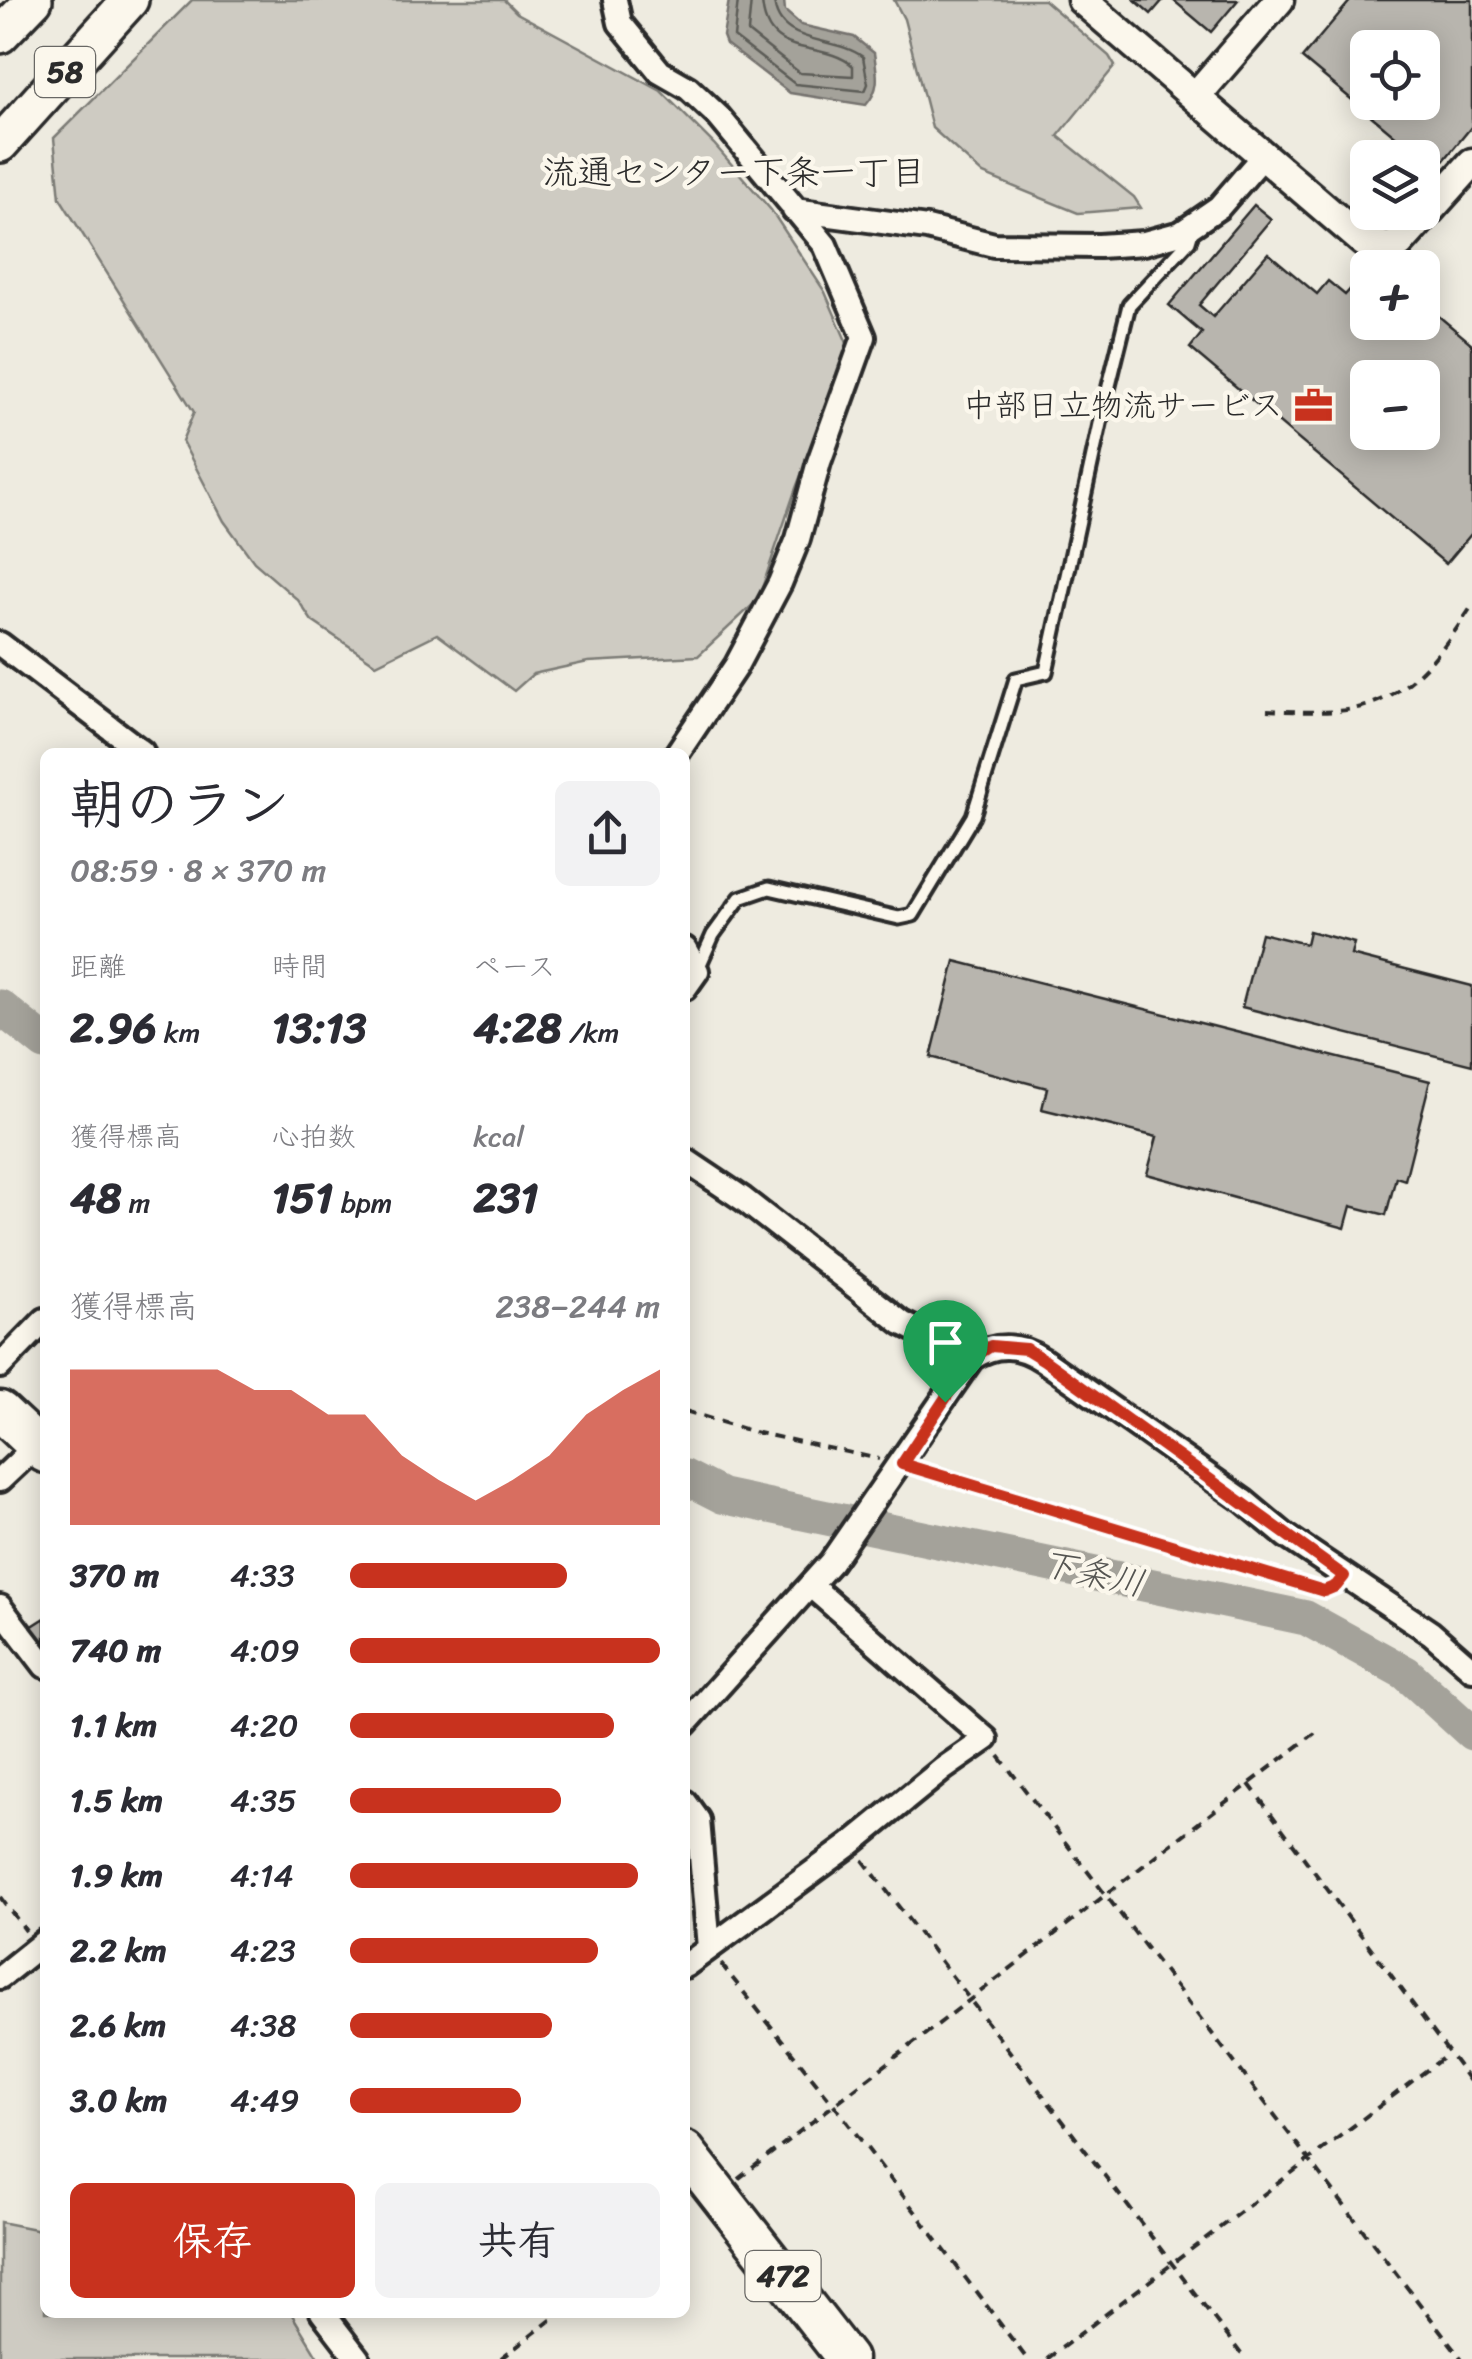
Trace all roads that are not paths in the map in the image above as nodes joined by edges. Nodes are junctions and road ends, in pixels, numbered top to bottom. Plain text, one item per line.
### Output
1 (34, 0) edge
2 (130, 0) edge
3 (615, 0) edge
4 (1082, 0) edge
5 (1279, 0) edge
6 (0, 35) edge
7 (1196, 96) junction
8 (0, 144) edge
9 (1264, 155) junction
10 (1472, 163) edge
11 (794, 210) junction
12 (1194, 224) junction
13 (0, 644) edge
14 (137, 748) edge
15 (681, 748) edge
16 (691, 979) edge
17 (690, 1163) edge
18 (40, 1325) edge
19 (972, 1358) junction
20 (0, 1366) edge
21 (0, 1384) edge
22 (0, 1411) edge
23 (40, 1438) edge
24 (40, 1440) edge
25 (40, 1443) edge
26 (0, 1480) edge
27 (811, 1586) junction
28 (0, 1607) edge
29 (40, 1659) edge
30 (1472, 1669) edge
31 (690, 1719) edge
32 (690, 1809) edge
33 (709, 1948) junction
34 (40, 1950) edge
35 (690, 1962) edge
36 (0, 1977) edge
37 (690, 2163) edge
38 (702, 2192) edge
39 (327, 2318) edge
40 (358, 2359) edge
41 (816, 2359) edge
42 (848, 2359) edge

1 - 6 main road, 58
2 - 8 main road, 58
3 - 11 street
4 - 7 street
5 - 7 street
7 - 9 street
9 - 10 street
9 - 12 street
11 - 12 street
11 - 15 street
12 - 16 lane
13 - 14 street
17 - 19 street
18 - 20 street
19 - 27 street
19 - 30 street
21 - 23 highway
22 - 24 highway
25 - 26 street
27 - 31 street
27 - 33 street
28 - 29 street
32 - 33 street
33 - 35 street
34 - 36 street
37 - 38 highway, 472
38 - 41 highway, 472
38 - 42 highway, 472
39 - 40 street

